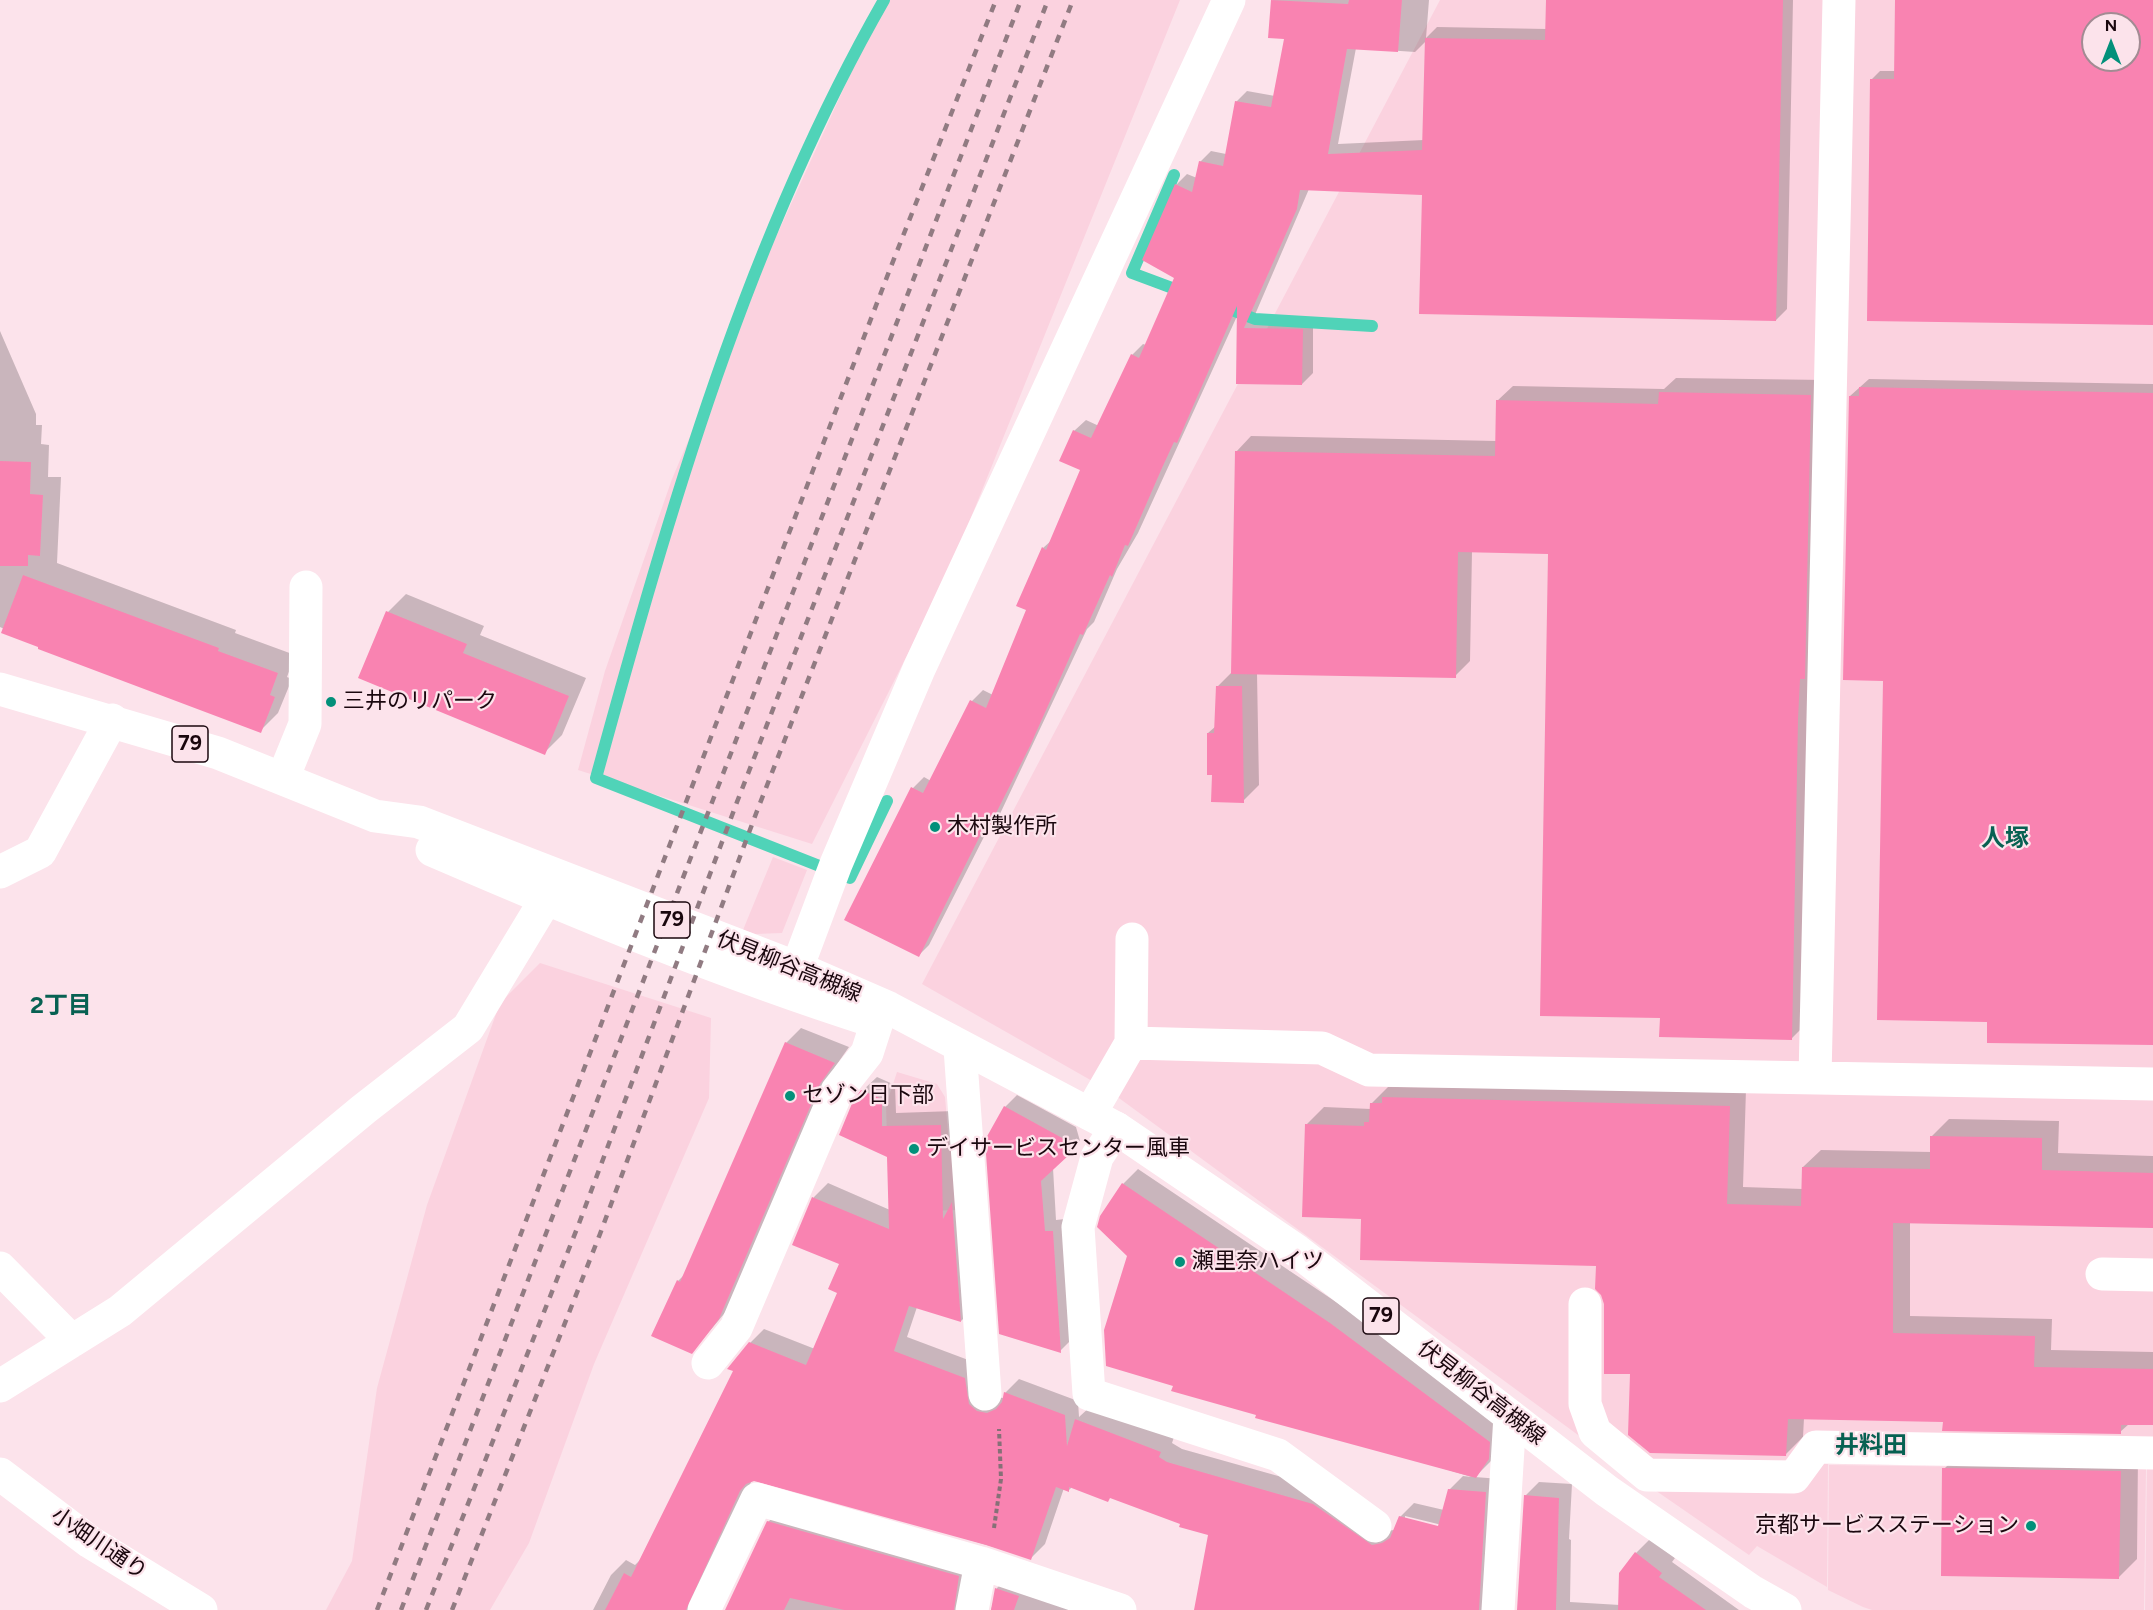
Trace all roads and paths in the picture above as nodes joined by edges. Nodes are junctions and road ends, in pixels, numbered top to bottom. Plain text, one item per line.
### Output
1 (1229, 0) edge
2 (1839, 0) edge
3 (306, 587) dead end
4 (0, 689) edge
5 (112, 720) junction
6 (283, 778) junction
7 (375, 816) junction
8 (0, 872) edge
9 (546, 899) junction
10 (1132, 939) dead end
11 (797, 968) junction
12 (877, 1022) junction
13 (1131, 1043) junction
14 (960, 1048) junction
15 (1815, 1078) junction
16 (2153, 1083) edge
17 (1103, 1121) junction
18 (0, 1268) edge
19 (2102, 1274) dead end
20 (2153, 1275) edge
21 (1586, 1304) dead end
22 (72, 1341) junction
23 (708, 1363) dead end
24 (0, 1386) edge
25 (985, 1394) joint
26 (1510, 1416) junction
27 (2153, 1453) edge
28 (0, 1474) edge
29 (1375, 1526) dead end
30 (981, 1563) junction
31 (201, 1610) edge
32 (704, 1610) edge
33 (972, 1610) edge
34 (1120, 1610) edge
35 (1498, 1610) edge
36 (1785, 1610) edge

1 - 11 street
2 - 15 street
3 - 6 street
4 - 5 street, 伏見柳谷高槻線 / 79
5 - 6 street, 伏見柳谷高槻線 / 79
5 - 8 street
6 - 7 street, 伏見柳谷高槻線 / 79
7 - 9 street, 伏見柳谷高槻線 / 79
7 - 11 street, 伏見柳谷高槻線 / 79
9 - 12 street, 伏見柳谷高槻線 / 79
9 - 22 street
10 - 13 street
11 - 14 street, 伏見柳谷高槻線 / 79
12 - 14 street, 伏見柳谷高槻線 / 79
12 - 23 street
13 - 15 street
13 - 17 street
14 - 17 street, 伏見柳谷高槻線 / 79
14 - 25 street
15 - 16 street
17 - 26 street, 伏見柳谷高槻線 / 79
17 - 29 street
18 - 22 street
19 - 20 street
21 - 27 street
22 - 24 street
25 - 30 path
26 - 35 street
26 - 36 street, 伏見柳谷高槻線 / 79
28 - 31 street, 小畑川通り
30 - 32 street
30 - 33 street
30 - 34 street

